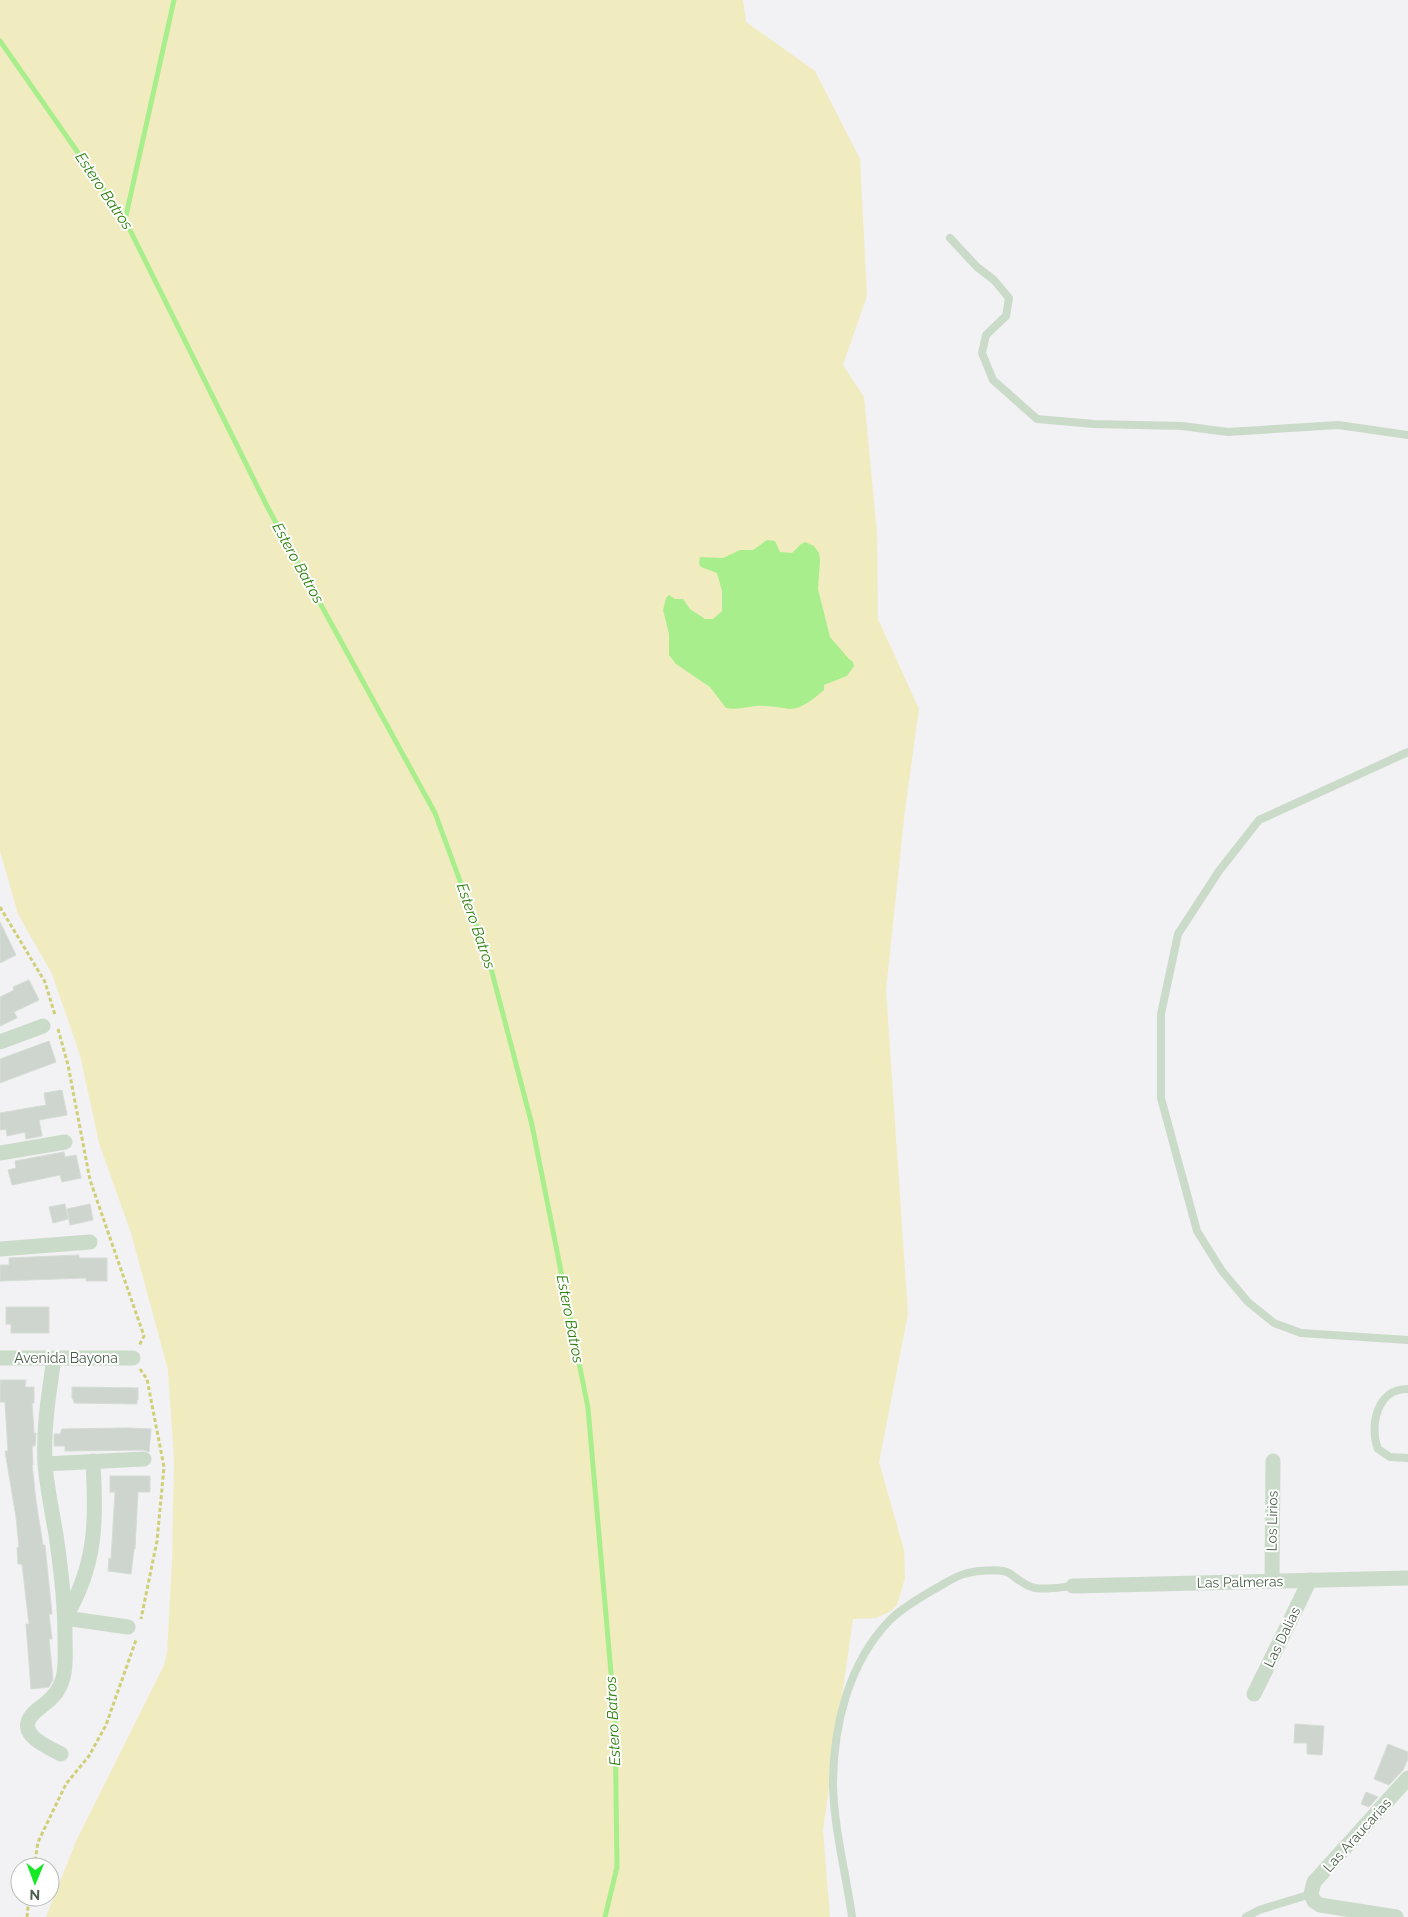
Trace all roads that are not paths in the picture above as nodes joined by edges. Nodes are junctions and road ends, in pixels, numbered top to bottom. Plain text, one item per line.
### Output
1 (950, 238) dead end
2 (1408, 435) edge
3 (1408, 752) edge
4 (52, 1023) road end
5 (0, 1042) edge
6 (64, 1142) dead end
7 (0, 1153) edge
8 (90, 1242) dead end
9 (0, 1249) edge
10 (1408, 1340) edge
11 (0, 1358) edge
12 (54, 1358) junction
13 (133, 1358) road end
14 (1408, 1390) edge
15 (1408, 1458) edge
16 (144, 1459) dead end
17 (93, 1461) junction
18 (1273, 1461) dead end
19 (45, 1464) junction
20 (1408, 1578) edge
21 (1310, 1580) junction
22 (1272, 1581) junction
23 (1073, 1586) joint
24 (65, 1618) junction
25 (128, 1627) dead end
26 (1254, 1694) dead end
27 (62, 1754) dead end
28 (1408, 1778) edge
29 (1311, 1894) junction
30 (852, 1917) edge
31 (1246, 1917) edge
32 (1396, 1917) edge

1 - 2 lane
3 - 10 lane
4 - 5 street
6 - 7 street
8 - 9 street
11 - 12 street, Avenida Bayona
12 - 13 street, Avenida Bayona
12 - 19 street
14 - 15 lane
16 - 17 street
17 - 19 street
17 - 24 street
18 - 22 street, Los Lirios
19 - 24 street
20 - 21 street, Las Palmeras
21 - 22 street, Las Palmeras
21 - 26 street, Las Dalias
22 - 23 street, Las Palmeras
23 - 30 lane
24 - 25 street
24 - 27 street
28 - 29 street, Las Araucarias
29 - 31 lane
29 - 32 street

